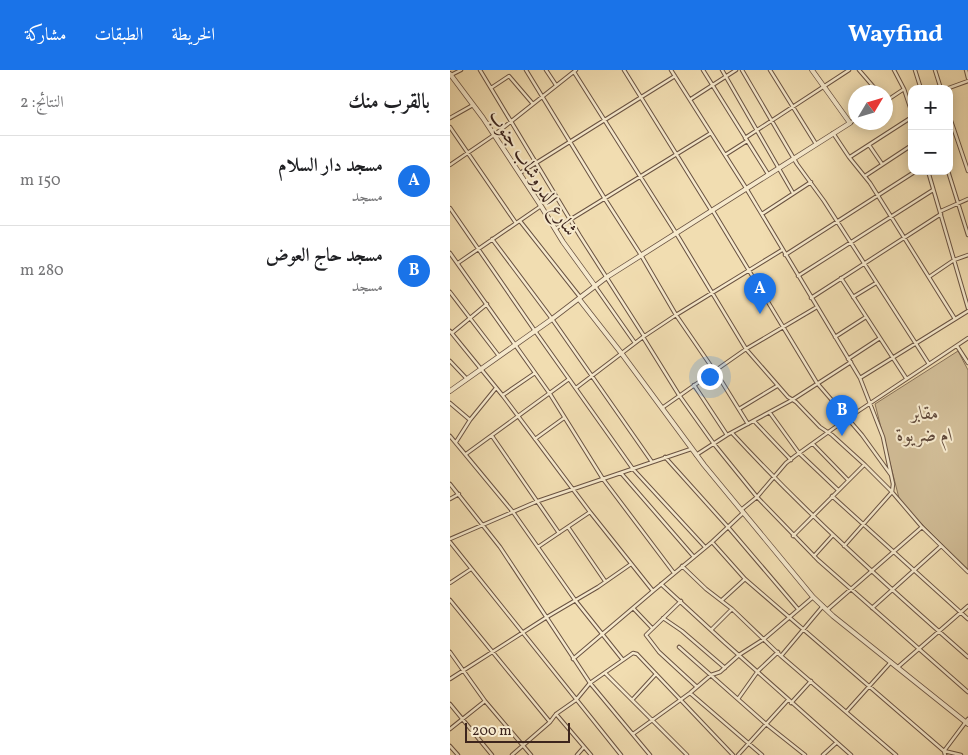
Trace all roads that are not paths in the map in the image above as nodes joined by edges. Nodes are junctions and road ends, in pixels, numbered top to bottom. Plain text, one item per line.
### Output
1 (460, 70) edge
2 (480, 70) edge
3 (526, 70) edge
4 (546, 70) edge
5 (624, 70) edge
6 (671, 70) edge
7 (703, 70) edge
8 (722, 70) edge
9 (736, 70) edge
10 (742, 70) edge
11 (770, 70) edge
12 (812, 70) edge
13 (850, 70) edge
14 (859, 70) edge
15 (894, 70) edge
16 (915, 70) edge
17 (935, 70) edge
18 (966, 70) edge
19 (575, 71) edge
20 (450, 75) edge
21 (675, 76) junction
22 (726, 76) junction
23 (968, 79) edge
24 (556, 85) junction
25 (872, 85) edge
26 (920, 85) edge
27 (940, 85) edge
28 (712, 86) junction
29 (953, 86) edge
30 (824, 87) junction
31 (491, 88) junction
32 (904, 89) junction
33 (641, 96) junction
34 (893, 96) edge
35 (542, 97) junction
36 (908, 98) edge
37 (690, 99) junction
38 (533, 104) junction
39 (473, 105) junction
40 (792, 106) junction
41 (450, 118) edge
42 (908, 118) edge
43 (604, 120) junction
44 (771, 120) junction
45 (848, 120) edge
46 (512, 122) junction
47 (848, 124) edge
48 (450, 127) edge
49 (953, 127) edge
50 (756, 130) junction
51 (711, 133) junction
52 (833, 133) junction
53 (494, 135) junction
54 (569, 140) junction
55 (746, 140) junction
56 (816, 144) junction
57 (869, 145) junction
58 (908, 148) edge
59 (468, 153) junction
60 (676, 154) junction
61 (725, 155) junction
62 (849, 157) junction
63 (794, 158) junction
64 (536, 162) junction
65 (450, 165) edge
66 (882, 165) junction
67 (778, 168) junction
68 (968, 171) edge
69 (519, 173) junction
70 (768, 174) junction
71 (910, 175) edge
72 (929, 175) edge
73 (949, 175) edge
74 (865, 176) junction
75 (640, 177) junction
76 (811, 182) junction
77 (746, 188) junction
78 (933, 190) junction
79 (793, 193) junction
80 (878, 196) junction
81 (604, 199) junction
82 (968, 199) edge
83 (958, 203) junction
84 (541, 206) junction
85 (450, 208) edge
86 (712, 210) junction
87 (941, 212) junction
88 (762, 214) junction
89 (891, 217) junction
90 (570, 219) junction
91 (518, 222) junction
92 (837, 222) junction
93 (554, 229) junction
94 (676, 233) junction
95 (968, 235) edge
96 (904, 238) junction
97 (492, 239) junction
98 (850, 243) junction
99 (477, 249) junction
100 (782, 250) junction
101 (450, 253) edge
102 (641, 255) junction
103 (785, 255) junction
104 (968, 255) edge
105 (954, 260) junction
106 (458, 263) junction
107 (864, 264) junction
108 (748, 270) junction
109 (798, 276) junction
110 (607, 277) junction
111 (841, 278) junction
112 (930, 278) junction
113 (876, 283) junction
114 (595, 286) junction
115 (450, 292) edge
116 (712, 292) junction
117 (853, 297) junction
118 (579, 298) junction
119 (811, 298) junction
120 (487, 304) junction
121 (817, 307) junction
122 (968, 309) edge
123 (676, 315) junction
124 (866, 317) junction
125 (470, 318) junction
126 (552, 319) junction
127 (955, 319) junction
128 (783, 328) junction
129 (451, 332) edge
130 (535, 332) junction
131 (835, 336) junction
132 (643, 337) junction
133 (880, 338) junction
134 (968, 338) edge
135 (635, 343) junction
136 (915, 343) junction
137 (515, 345) junction
138 (957, 346) junction
139 (746, 349) junction
140 (622, 354) junction
141 (499, 356) junction
142 (892, 358) junction
143 (848, 359) junction
144 (450, 361) edge
145 (851, 362) junction
146 (968, 363) edge
147 (929, 364) junction
148 (482, 369) junction
149 (713, 372) junction
150 (535, 373) junction
151 (593, 376) junction
152 (860, 378) junction
153 (906, 378) junction
154 (467, 379) junction
155 (570, 379) junction
156 (817, 383) junction
157 (450, 384) edge
158 (694, 385) junction
159 (777, 386) junction
160 (496, 388) junction
161 (576, 388) junction
162 (452, 390) edge
163 (550, 394) junction
164 (680, 395) junction
165 (502, 396) junction
166 (792, 400) junction
167 (450, 403) edge
168 (871, 404) junction
169 (662, 408) junction
170 (739, 409) junction
171 (770, 413) junction
172 (519, 417) junction
173 (564, 418) junction
174 (848, 418) junction
175 (470, 420) junction
176 (754, 421) junction
177 (748, 424) junction
178 (732, 433) junction
179 (828, 433) junction
180 (450, 436) edge
181 (492, 436) junction
182 (727, 436) junction
183 (535, 439) junction
184 (456, 442) junction
185 (714, 444) junction
186 (813, 444) junction
187 (691, 449) junction
188 (800, 453) junction
189 (466, 454) junction
190 (696, 455) junction
191 (665, 457) junction
192 (791, 460) junction
193 (652, 462) junction
194 (864, 465) junction
195 (633, 469) junction
196 (621, 473) junction
197 (892, 477) junction
198 (774, 478) junction
199 (603, 479) junction
200 (848, 480) junction
201 (450, 484) edge
202 (573, 490) junction
203 (838, 490) junction
204 (892, 492) junction
205 (458, 494) junction
206 (832, 496) junction
207 (757, 497) junction
208 (450, 499) edge
209 (538, 501) junction
210 (513, 512) junction
211 (590, 512) junction
212 (742, 512) junction
213 (812, 515) junction
214 (483, 524) junction
215 (863, 524) junction
216 (728, 526) junction
217 (568, 527) junction
218 (922, 527) junction
219 (559, 533) junction
220 (833, 535) junction
221 (792, 536) junction
222 (450, 541) edge
223 (712, 542) junction
224 (844, 546) junction
225 (941, 546) junction
226 (538, 547) junction
227 (705, 547) junction
228 (894, 552) junction
229 (694, 557) junction
230 (814, 557) junction
231 (631, 564) junction
232 (682, 566) junction
233 (470, 569) junction
234 (913, 570) junction
235 (871, 572) junction
236 (968, 572) edge
237 (674, 573) junction
238 (745, 579) junction
239 (605, 581) junction
240 (450, 583) edge
241 (661, 584) junction
242 (892, 589) junction
243 (653, 591) junction
244 (851, 591) junction
245 (813, 597) junction
246 (450, 600) edge
247 (575, 600) junction
248 (722, 600) junction
249 (680, 601) junction
250 (823, 606) junction
251 (968, 606) edge
252 (633, 608) junction
253 (872, 608) junction
254 (732, 609) junction
255 (798, 609) junction
256 (827, 610) junction
257 (960, 612) junction
258 (547, 617) junction
259 (663, 618) junction
260 (789, 618) junction
261 (968, 619) edge
262 (652, 628) junction
263 (711, 630) junction
264 (804, 630) junction
265 (938, 631) junction
266 (522, 633) junction
267 (601, 635) junction
268 (764, 639) junction
269 (679, 646) dead end
270 (920, 650) junction
271 (450, 652) edge
272 (493, 652) junction
273 (778, 652) junction
274 (739, 656) junction
275 (781, 656) junction
276 (968, 657) edge
277 (573, 659) junction
278 (623, 660) junction
279 (891, 662) junction
280 (725, 668) junction
281 (898, 668) junction
282 (464, 670) junction
283 (758, 671) junction
284 (605, 673) junction
285 (656, 674) junction
286 (711, 675) junction
287 (450, 679) edge
288 (811, 681) junction
289 (590, 684) junction
290 (869, 686) junction
291 (697, 687) junction
292 (968, 692) edge
293 (690, 693) junction
294 (738, 699) junction
295 (576, 700) junction
296 (633, 700) junction
297 (680, 700) junction
298 (788, 700) junction
299 (486, 701) junction
300 (791, 703) junction
301 (450, 704) edge
302 (846, 711) junction
303 (556, 714) junction
304 (462, 720) junction
305 (653, 720) junction
306 (550, 722) junction
307 (967, 722) edge
308 (766, 724) junction
309 (450, 729) edge
310 (633, 734) junction
311 (749, 743) junction
312 (836, 743) junction
313 (450, 746) edge
314 (523, 746) junction
315 (584, 747) junction
316 (944, 751) junction
317 (458, 755) edge
318 (492, 755) edge
319 (512, 755) edge
320 (531, 755) edge
321 (577, 755) edge
322 (591, 755) edge
323 (621, 755) edge
324 (650, 755) edge
325 (687, 755) edge
326 (733, 755) edge
327 (738, 755) edge
328 (762, 755) edge
329 (805, 755) edge
330 (823, 755) edge
331 (851, 755) edge
332 (896, 755) edge
333 (946, 755) edge
334 (961, 755) edge

1 - 20 street
2 - 31 street
3 - 35 street
4 - 24 street
5 - 33 street
6 - 21 street
7 - 28 street
8 - 22 street
9 - 22 street
10 - 44 street
11 - 40 street
12 - 30 street
13 - 30 street
14 - 25 street
15 - 32 street
16 - 26 street
17 - 27 street
18 - 23 street
19 - 24 street
19 - 43 street
20 - 39 street, شارع الدروشاب جنوب
21 - 33 street
21 - 37 street
22 - 28 street
22 - 50 street
23 - 29 street
24 - 35 street
28 - 37 street
28 - 55 street
30 - 40 street
30 - 45 street
31 - 38 street
31 - 46 street
32 - 34 street
32 - 36 street
33 - 43 street
33 - 60 street
35 - 38 street
35 - 54 street
37 - 51 street
38 - 46 street
39 - 41 street
39 - 53 street, شارع الدروشاب جنوب
40 - 44 street
40 - 56 street
42 - 57 street
43 - 54 street
43 - 75 street
44 - 50 street
44 - 63 street
46 - 53 street
46 - 64 street
47 - 52 street
48 - 59 street
49 - 68 street
50 - 55 street
50 - 67 street
51 - 60 street
51 - 61 street
52 - 56 street
52 - 62 street
53 - 59 street
53 - 69 street, شارع الدروشاب جنوب
54 - 64 street
54 - 81 street
55 - 61 street
55 - 70 street
56 - 63 street
57 - 62 street
57 - 66 street
58 - 66 street
59 - 65 street
59 - 91 street
60 - 75 street
60 - 86 street
61 - 77 street
62 - 74 street
63 - 67 street
63 - 76 street
64 - 69 street
64 - 90 street
66 - 74 street
67 - 70 street
67 - 79 street
69 - 84 street, شارع الدروشاب جنوب
70 - 77 street
71 - 80 street
72 - 78 street
73 - 83 street
74 - 80 street
75 - 81 street
75 - 94 street
76 - 79 street
76 - 92 street
77 - 86 street
77 - 88 street
78 - 87 street
78 - 89 street
79 - 88 street
80 - 89 street
80 - 92 street
81 - 90 street
81 - 102 street
82 - 83 street
83 - 87 street
83 - 95 street
84 - 91 street
84 - 93 street, شارع الدروشاب جنوب
85 - 99 street
86 - 94 street
86 - 108 street
87 - 96 street
87 - 105 street
88 - 100 street
89 - 96 street
89 - 98 street
90 - 93 street
90 - 110 street
91 - 97 street
91 - 118 street
92 - 98 street
92 - 103 street
93 - 114 street, شارع الدروشاب جنوب
94 - 102 street
94 - 116 street
96 - 107 street
96 - 112 street
97 - 99 street
97 - 126 street
98 - 107 street
98 - 109 street
99 - 106 street
99 - 130 street
100 - 103 street
100 - 108 street
101 - 106 street
102 - 110 street
102 - 123 street
103 - 109 street
104 - 105 street
105 - 112 street
105 - 122 street
106 - 120 street
107 - 111 street
107 - 113 street
108 - 116 street
108 - 128 street
109 - 119 street
110 - 114 street
110 - 132 street
111 - 117 street
111 - 119 street
112 - 127 street
113 - 117 street
113 - 136 street
114 - 118 street
114 - 135 street
115 - 125 street
116 - 123 street
116 - 139 street
117 - 124 street
118 - 126 street
118 - 140 street
119 - 121 street
120 - 125 street
120 - 137 street
121 - 128 street
121 - 131 street
122 - 127 street
123 - 132 street
123 - 149 street
124 - 131 street
124 - 133 street
125 - 129 street
125 - 141 street
126 - 130 street
126 - 151 street
127 - 136 street
128 - 139 street
128 - 156 street
129 - 148 street
130 - 137 street
130 - 155 street
131 - 143 street
132 - 135 street
132 - 164 street
133 - 142 street
133 - 143 street
134 - 138 street
135 - 140 street
136 - 142 street
136 - 147 street
137 - 141 street
137 - 150 street
138 - 146 street
138 - 147 street
139 - 149 street
139 - 159 street
140 - 151 street
140 - 169 street
141 - 148 street
142 - 152 street
142 - 153 street
143 - 145 street
144 - 154 street
145 - 152 street
145 - 156 street
147 - 153 street
148 - 154 street
148 - 160 street
149 - 158 street
149 - 170 street
150 - 163 street
150 - 165 street
151 - 161 street
151 - 193 street
152 - 168 street
153 - 168 street
154 - 162 street
155 - 161 street
155 - 163 street
156 - 166 street
156 - 174 street
157 - 162 street
158 - 164 street
158 - 182 street
159 - 166 street
159 - 170 street
160 - 165 street
160 - 175 street
161 - 195 street
163 - 172 street
163 - 173 street
164 - 169 street
164 - 185 street
165 - 172 street
166 - 171 street
166 - 179 street
167 - 175 street
168 - 174 street
168 - 197 street
169 - 187 street
170 - 177 street
171 - 176 street
171 - 188 street
172 - 181 street
172 - 183 street
173 - 183 street
173 - 199 street
174 - 179 street
174 - 197 street
175 - 184 street
176 - 177 street
176 - 192 street
177 - 178 street
178 - 182 street
178 - 198 street
179 - 186 street
179 - 194 street
180 - 184 street
181 - 189 street
181 - 209 street
182 - 185 street
183 - 202 street
184 - 189 street
185 - 190 street
185 - 207 street
186 - 188 street
186 - 200 street
187 - 190 street
187 - 191 street
188 - 192 street
188 - 203 street
189 - 210 street
190 - 212 street
191 - 193 street
191 - 216 street
192 - 198 street
193 - 195 street
194 - 200 street
194 - 204 street
195 - 196 street
195 - 227 street
196 - 199 street
196 - 229 street
197 - 204 street
198 - 207 street
198 - 213 street
199 - 202 street
199 - 237 street
200 - 203 street
201 - 205 street
202 - 209 street
202 - 211 street
203 - 206 street
204 - 215 street
204 - 218 street
205 - 208 street
205 - 214 street
206 - 213 street
206 - 215 street
207 - 212 street
207 - 221 street
209 - 210 street
209 - 219 street
210 - 214 street
210 - 226 street
211 - 217 street
211 - 231 street
212 - 216 street
212 - 245 street
213 - 220 street
213 - 221 street
214 - 222 street
214 - 258 street
215 - 224 street
215 - 228 street
216 - 223 street
216 - 255 street
217 - 219 street
217 - 239 street
218 - 225 street
218 - 228 street
219 - 226 street
220 - 224 street
220 - 230 street
221 - 230 street
222 - 233 street
223 - 227 street
223 - 238 street
224 - 235 street
225 - 234 street
225 - 236 street
226 - 247 street
227 - 229 street
228 - 234 street
228 - 235 street
229 - 232 street
230 - 244 street
231 - 239 street
231 - 243 street
232 - 237 street
232 - 248 street
233 - 240 street
233 - 266 street
234 - 242 street
234 - 257 street
235 - 242 street
235 - 244 street
237 - 241 street
238 - 248 street
238 - 260 street
239 - 247 street
241 - 243 street
241 - 249 street
242 - 253 street
242 - 265 street
243 - 252 street
244 - 253 street
244 - 256 street
245 - 250 street
245 - 255 street
246 - 272 street
247 - 258 street
247 - 267 street
248 - 254 street
249 - 259 street
249 - 263 street
250 - 256 street
250 - 264 street
251 - 257 street
252 - 262 street
252 - 267 street
253 - 270 street
254 - 263 street
254 - 268 street
255 - 260 street
256 - 279 street
257 - 261 street
257 - 265 street
258 - 266 street
258 - 277 street
259 - 262 street
259 - 280 street
260 - 264 street
260 - 268 street
262 - 291 street
263 - 274 street
264 - 275 street
264 - 290 street
265 - 270 street
265 - 276 street
266 - 272 street
266 - 295 street
267 - 277 street
267 - 278 street
268 - 273 street
268 - 274 street
269 - 286 street
270 - 281 street
270 - 292 street
271 - 282 street
272 - 282 street
272 - 306 street
273 - 275 street
273 - 283 street
274 - 280 street
274 - 283 street
275 - 288 street
277 - 289 street
278 - 284 street
278 - 285 street
279 - 281 street
279 - 290 street
280 - 286 street
281 - 307 street
282 - 287 street
282 - 299 street
283 - 294 street
283 - 298 street
284 - 289 street
284 - 296 street
285 - 296 street
285 - 297 street
286 - 291 street
286 - 294 street
288 - 300 street
288 - 302 street
289 - 295 street
289 - 310 street
290 - 302 street
290 - 316 street
291 - 293 street
293 - 297 street
293 - 311 street
294 - 308 street
295 - 303 street
295 - 323 street
296 - 305 street
297 - 305 street
297 - 326 street
298 - 300 street
298 - 308 street
299 - 304 street
299 - 314 street
300 - 312 street
301 - 304 street
302 - 332 street
303 - 306 street
303 - 315 street
304 - 309 street
304 - 318 street
305 - 310 street
305 - 325 street
306 - 314 street
307 - 316 street
308 - 311 street
308 - 329 street
310 - 324 street
311 - 327 street
311 - 328 street
312 - 330 street
312 - 331 street
313 - 317 street
314 - 319 street
314 - 320 street
315 - 321 street
315 - 322 street
316 - 333 street
316 - 334 street

